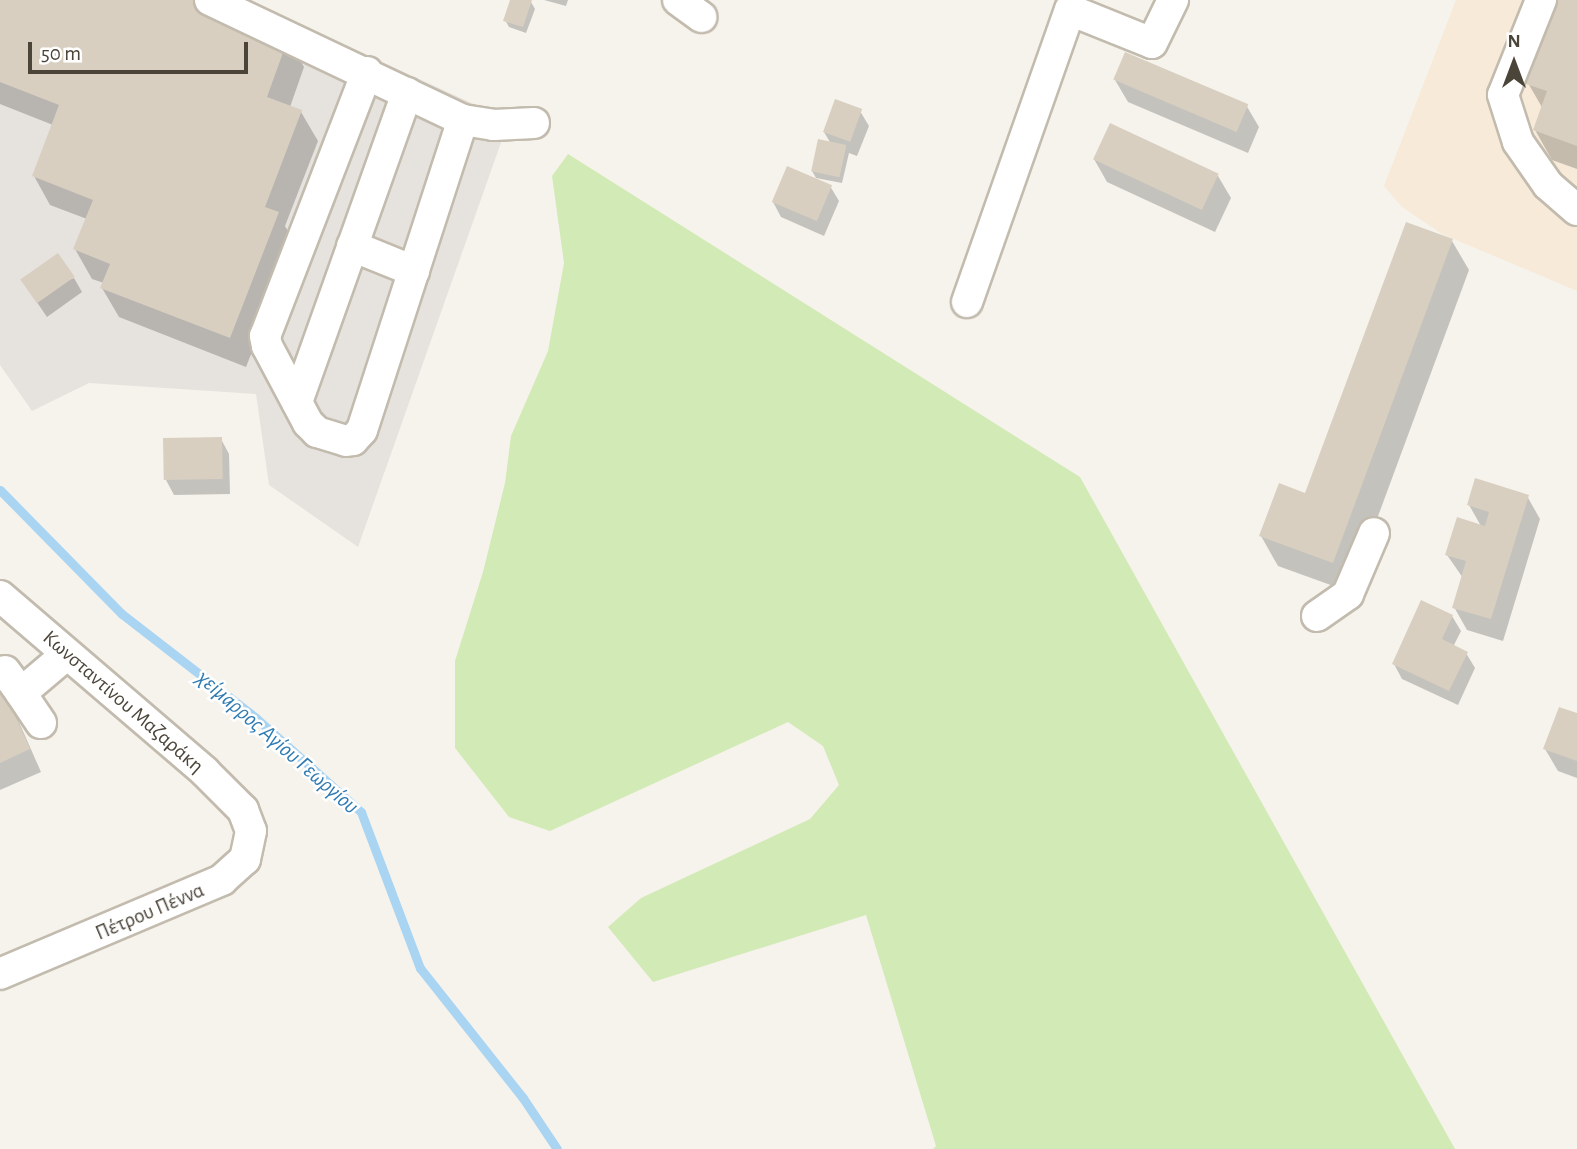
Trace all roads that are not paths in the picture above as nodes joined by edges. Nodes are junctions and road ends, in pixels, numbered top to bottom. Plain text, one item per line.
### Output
1 (209, 0) edge
2 (1173, 0) edge
3 (1541, 0) edge
4 (367, 72) junction
5 (407, 93) junction
6 (463, 120) junction
7 (534, 123) dead end
8 (1577, 210) edge
9 (352, 246) junction
10 (414, 271) junction
11 (967, 302) dead end
12 (297, 402) junction
13 (1374, 533) dead end
14 (0, 596) edge
15 (1317, 617) dead end
16 (67, 654) junction
17 (41, 723) dead end
18 (243, 810) joint
19 (0, 974) edge

1 - 4 street
2 - 11 street
3 - 8 street
4 - 5 street
4 - 12 street
5 - 6 street
5 - 9 street
6 - 7 street
6 - 10 street
9 - 10 street
9 - 12 street
10 - 12 street
13 - 15 street
14 - 16 street, Κωνσταντίνου Μαζαράκη
16 - 17 street
16 - 18 street, Κωνσταντίνου Μαζαράκη
18 - 19 street, Πέτρου Πέννα

